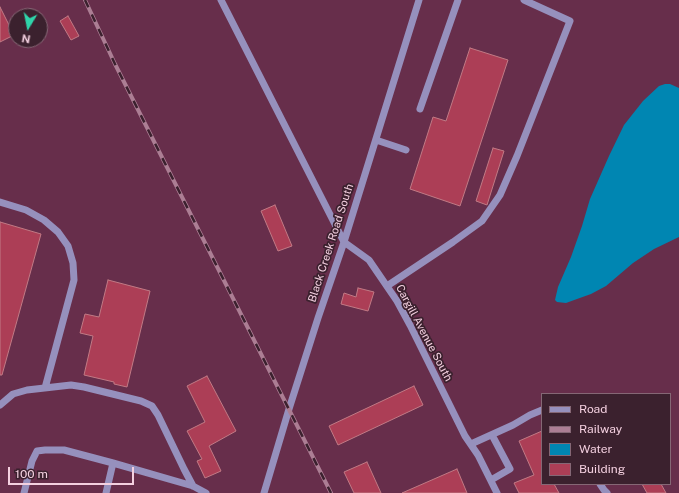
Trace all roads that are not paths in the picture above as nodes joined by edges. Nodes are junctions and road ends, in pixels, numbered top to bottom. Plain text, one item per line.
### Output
1 (221, 0) edge
2 (419, 0) edge
3 (458, 0) edge
4 (524, 0) edge
5 (420, 110) dead end
6 (376, 140) junction
7 (406, 150) dead end
8 (0, 202) edge
9 (344, 242) junction
10 (387, 286) junction
11 (45, 388) junction
12 (0, 405) edge
13 (541, 410) edge
14 (492, 434) junction
15 (471, 444) junction
16 (113, 463) junction
17 (491, 480) junction
18 (191, 485) junction
19 (601, 485) edge
20 (24, 493) edge
21 (106, 493) edge
22 (187, 493) edge
23 (206, 493) edge
24 (264, 493) edge
25 (497, 493) edge
26 (607, 493) edge

1 - 9 street, Cargill Avenue South
2 - 6 street, Black Creek Road South
3 - 5 street
4 - 10 street
6 - 7 street
6 - 9 street, Black Creek Road South
8 - 11 street
9 - 10 street, Cargill Avenue South
9 - 24 street, Black Creek Road South
10 - 15 street, Cargill Avenue South
11 - 12 street
11 - 18 street
13 - 14 street
14 - 15 street
14 - 17 street
15 - 17 street, Cargill Avenue South
16 - 18 street
16 - 20 street
16 - 21 street
17 - 25 street, Cargill Avenue South
18 - 22 street
18 - 23 street
19 - 26 street

